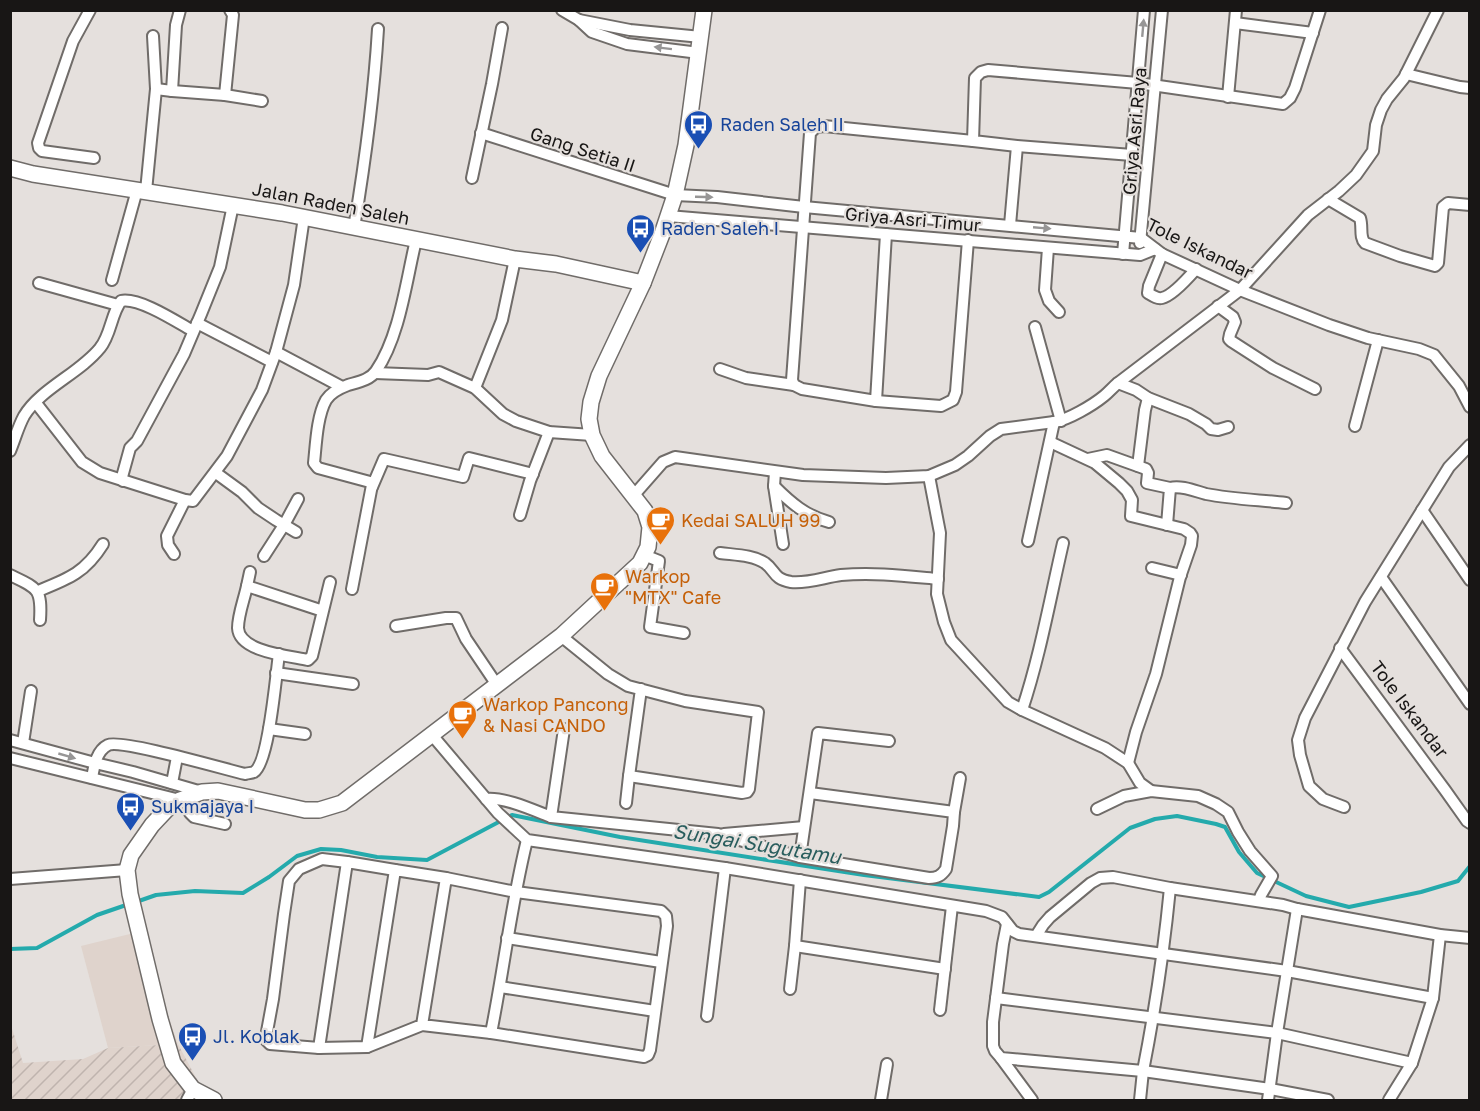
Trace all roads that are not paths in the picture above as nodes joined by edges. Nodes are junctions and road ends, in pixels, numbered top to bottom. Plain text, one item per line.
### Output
1 (90, 10) edge
2 (180, 10) edge
3 (230, 10) edge
4 (562, 10) edge
5 (704, 10) edge
6 (1144, 10) edge
7 (1162, 10) edge
8 (1236, 10) edge
9 (1320, 10) edge
10 (1438, 10) edge
11 (579, 20) junction
12 (1235, 23) junction
13 (502, 27) dead end
14 (378, 28) dead end
15 (1313, 33) junction
16 (153, 36) dead end
17 (701, 37) junction
18 (699, 53) junction
19 (1406, 74) junction
20 (1138, 83) junction
21 (1155, 85) junction
22 (1470, 88) edge
23 (156, 89) junction
24 (172, 91) junction
25 (225, 95) junction
26 (1228, 97) junction
27 (262, 101) dead end
28 (481, 133) junction
29 (974, 141) junction
30 (1017, 146) junction
31 (1132, 155) junction
32 (94, 158) dead end
33 (10, 168) edge
34 (472, 178) dead end
35 (142, 190) junction
36 (675, 195) junction
37 (1328, 199) junction
38 (233, 205) junction
39 (1470, 205) edge
40 (804, 207) junction
41 (668, 216) junction
42 (303, 217) junction
43 (1010, 225) junction
44 (803, 226) junction
45 (354, 228) junction
46 (886, 234) junction
47 (1124, 236) junction
48 (1141, 238) junction
49 (416, 240) junction
50 (968, 240) junction
51 (1048, 248) junction
52 (1159, 252) junction
53 (1123, 254) junction
54 (1140, 255) junction
55 (515, 259) junction
56 (1196, 269) junction
57 (112, 280) dead end
58 (39, 283) dead end
59 (644, 283) junction
60 (1240, 290) junction
61 (118, 305) junction
62 (1218, 306) junction
63 (1059, 312) dead end
64 (195, 327) junction
65 (1035, 327) dead end
66 (1377, 340) junction
67 (274, 357) junction
68 (720, 369) dead end
69 (375, 372) junction
70 (1118, 382) junction
71 (794, 385) junction
72 (342, 387) junction
73 (475, 388) junction
74 (1315, 389) dead end
75 (1148, 398) junction
76 (876, 401) junction
77 (36, 403) junction
78 (1470, 407) edge
79 (1057, 422) junction
80 (1354, 426) dead end
81 (1228, 427) dead end
82 (549, 432) junction
83 (592, 435) junction
84 (1050, 442) junction
85 (1470, 445) edge
86 (10, 451) edge
87 (1088, 459) junction
88 (1138, 465) junction
89 (775, 472) junction
90 (216, 473) junction
91 (533, 474) junction
92 (929, 476) junction
93 (123, 481) junction
94 (774, 486) junction
95 (372, 487) junction
96 (1170, 488) junction
97 (634, 495) junction
98 (298, 499) dead end
99 (189, 500) junction
100 (1286, 503) dead end
101 (1422, 510) junction
102 (520, 515) dead end
103 (829, 522) dead end
104 (284, 525) junction
105 (1167, 525) junction
106 (296, 532) dead end
107 (1028, 541) dead end
108 (1063, 543) dead end
109 (103, 544) dead end
110 (783, 544) dead end
111 (720, 553) dead end
112 (174, 554) dead end
113 (644, 555) junction
114 (264, 556) dead end
115 (1152, 568) dead end
116 (250, 572) dead end
117 (10, 575) edge
118 (1181, 575) junction
119 (1381, 577) junction
120 (938, 579) junction
121 (1470, 580) edge
122 (330, 582) dead end
123 (247, 586) junction
124 (352, 589) dead end
125 (38, 591) junction
126 (323, 611) junction
127 (40, 620) dead end
128 (396, 626) dead end
129 (684, 633) dead end
130 (561, 636) junction
131 (1340, 648) junction
132 (279, 654) junction
133 (276, 672) junction
134 (353, 684) dead end
135 (497, 685) junction
136 (641, 689) junction
137 (31, 691) dead end
138 (1470, 704) edge
139 (1022, 710) junction
140 (269, 729) junction
141 (564, 729) dead end
142 (305, 734) dead end
143 (432, 735) junction
144 (10, 740) edge
145 (889, 741) dead end
146 (23, 743) junction
147 (177, 757) junction
148 (10, 758) edge
149 (95, 763) junction
150 (1128, 763) junction
151 (629, 776) junction
152 (92, 778) junction
153 (960, 778) dead end
154 (172, 783) junction
155 (1151, 791) junction
156 (202, 792) junction
157 (810, 793) junction
158 (183, 799) junction
159 (486, 800) junction
160 (626, 803) dead end
161 (1344, 807) dead end
162 (1097, 809) dead end
163 (954, 812) junction
164 (551, 817) junction
165 (1470, 823) edge
166 (225, 824) dead end
167 (804, 827) junction
168 (718, 834) junction
169 (524, 838) junction
170 (800, 857) junction
171 (347, 862) junction
172 (725, 868) junction
173 (127, 870) junction
174 (395, 870) junction
175 (446, 878) junction
176 (10, 879) edge
177 (800, 880) junction
178 (1170, 888) junction
179 (516, 892) junction
180 (1260, 898) junction
181 (952, 906) junction
182 (1297, 909) junction
183 (1007, 924) junction
184 (1440, 935) junction
185 (1036, 936) junction
186 (507, 938) junction
187 (1470, 938) edge
188 (795, 946) junction
189 (1163, 954) junction
190 (661, 962) junction
191 (945, 969) junction
192 (1287, 971) junction
193 (500, 987) junction
194 (790, 989) dead end
195 (996, 998) junction
196 (1433, 998) junction
197 (940, 1010) dead end
198 (655, 1011) junction
199 (707, 1016) dead end
200 (1154, 1018) junction
201 (422, 1025) junction
202 (491, 1033) junction
203 (1277, 1033) junction
204 (368, 1047) junction
205 (319, 1048) junction
206 (1001, 1058) junction
207 (1412, 1063) junction
208 (887, 1065) dead end
209 (1143, 1071) junction
210 (190, 1095) edge
211 (1269, 1095) edge
212 (214, 1101) edge
213 (881, 1101) edge
214 (1032, 1101) edge
215 (1140, 1101) edge
216 (1328, 1101) edge
217 (1389, 1101) edge

1 - 32 street
2 - 24 street
3 - 25 street
4 - 11 street
5 - 17 main road
20 -> 6 street, Griya Asri Raya
7 - 21 street, Griya Asri Raya
8 - 12 street
9 - 15 street
10 - 19 street
11 - 17 street
18 -> 11 street
12 - 15 street
12 - 26 street
13 - 28 street
14 - 45 street
15 - 26 street
16 - 23 street
17 - 18 main road
18 - 36 main road
19 - 22 street
19 - 37 street
20 - 21 street
20 - 29 street
20 - 31 street, Griya Asri Raya
21 - 26 street
21 - 48 street, Griya Asri Raya
23 - 24 street
23 - 35 street
24 - 25 street
25 - 27 street
28 - 34 street
28 - 36 street, Gang Setia II
29 - 30 street
29 - 40 street
30 - 31 street
30 - 43 street
31 - 47 street, Griya Asri Raya
33 - 35 main road, Jalan Raden Saleh
35 - 38 main road, Jalan Raden Saleh
35 - 57 street
36 -> 40 street, Tole Iskandar
36 - 41 main road
37 - 39 street
37 - 60 street
38 - 42 main road, Jalan Raden Saleh
38 - 64 street
40 - 43 street, Tole Iskandar
40 - 44 street
41 - 44 street, Griya Asri Timur
41 - 59 main road
42 - 45 main road, Jalan Raden Saleh
42 - 67 street
43 -> 47 street, Tole Iskandar
44 - 46 street, Griya Asri Timur
44 - 71 street
45 - 49 main road, Jalan Raden Saleh
46 - 50 street, Griya Asri Timur
46 - 76 street
47 - 48 street, Tole Iskandar
47 - 53 street, Griya Asri Raya
48 - 52 street, Tole Iskandar
48 - 54 street, Griya Asri Raya
49 - 55 main road, Jalan Raden Saleh
49 - 69 street
50 - 51 street, Griya Asri Timur
50 - 76 street
51 - 53 street, Griya Asri Timur
51 - 63 street
52 - 54 street, Griya Asri Timur
52 - 56 street, Tole Iskandar
52 - 56 street
53 - 54 street, Griya Asri Timur
55 - 59 main road, Jalan Raden Saleh
55 - 73 street
56 - 60 street, Tole Iskandar
58 - 61 street
59 - 83 main road
60 - 62 street
60 - 66 street, Tole Iskandar
61 - 64 street
61 - 77 street
62 - 70 street
62 - 74 street
64 - 67 street
64 - 93 street
65 - 79 street
66 - 78 street, Tole Iskandar
66 - 80 street
67 - 72 street
67 - 90 street
68 - 71 street
69 - 72 street
69 - 73 street
70 - 75 street
70 - 79 street
71 - 76 street
72 - 95 street
73 - 82 street
75 - 81 street
75 - 88 street
77 - 86 street
77 - 93 street
79 - 84 street
79 - 92 street
82 - 83 street
82 - 91 street
83 - 97 main road
84 - 87 street
84 - 107 street
85 - 101 street
87 - 88 street
87 - 105 street
88 - 96 street
89 - 92 street
89 - 94 street
89 - 97 street
90 - 99 street
90 - 104 street
91 - 95 street
91 - 102 street
92 - 120 street
93 - 99 street
94 - 103 street
94 - 110 street
95 - 124 street
96 - 100 street
96 - 105 street
97 - 113 main road
98 - 104 street
99 - 112 street
101 - 119 street
101 - 121 street
104 - 106 street
104 - 114 street
105 - 118 street
108 - 139 street
109 - 125 street
111 - 120 street
113 - 129 street
113 - 130 main road
115 - 118 street
116 - 123 street
117 - 125 street
118 - 150 street
119 - 131 street
119 - 138 street
120 - 139 street
122 - 126 street
123 - 126 street
123 - 132 street
125 - 127 street
126 - 132 street
128 - 135 street
130 - 135 main road
130 - 136 street
131 - 161 street
131 - 165 street, Tole Iskandar
132 - 133 street
133 - 134 street
133 - 140 street
135 - 143 main road
136 - 151 street
136 - 151 street
137 - 146 street
139 - 150 street
140 - 142 street
140 - 147 street
141 - 164 street
143 - 156 main road
143 - 159 street
144 - 146 street
145 - 157 street
146 -> 149 street
147 - 149 street
147 - 154 street
148 - 152 street
149 - 152 street
149 - 154 street
150 - 155 street
151 - 160 street
152 - 158 street
153 - 163 street
154 - 156 street
155 - 162 street
155 - 180 street
156 - 158 main road
157 - 163 street
157 - 167 street
158 - 166 street
158 - 173 main road
159 - 164 street
159 - 169 street
163 - 170 street
164 - 168 street
167 - 168 street
167 - 170 street
168 - 170 street
169 - 172 street
169 - 179 street
171 - 174 street
171 - 205 street
171 - 205 street
172 - 177 street
172 - 199 street
173 - 176 street
173 - 210 main road
174 - 175 street
174 - 204 street
175 - 179 street
175 - 201 street
177 - 181 street
177 - 188 street
178 - 180 street
178 - 185 street
178 - 189 street
179 - 186 street
179 - 190 street
180 - 182 street
181 - 183 street
181 - 191 street
182 - 184 street
182 - 192 street
183 - 185 street
183 - 195 street
184 - 187 street
184 - 196 street
185 - 189 street
186 - 190 street
186 - 193 street
188 - 191 street
188 - 194 street
189 - 192 street
189 - 200 street
190 - 198 street
191 - 197 street
192 - 196 street
192 - 203 street
193 - 198 street
193 - 202 street
195 - 200 street
195 - 206 street
196 - 207 street
198 - 202 street
200 - 203 street
200 - 209 street
201 - 202 street
201 - 204 street
203 - 207 street
203 - 211 street
204 - 205 street
206 - 209 street
206 - 214 street
207 - 217 street
208 - 213 street
209 - 211 street
209 - 215 street
210 - 212 main road
211 - 216 street

